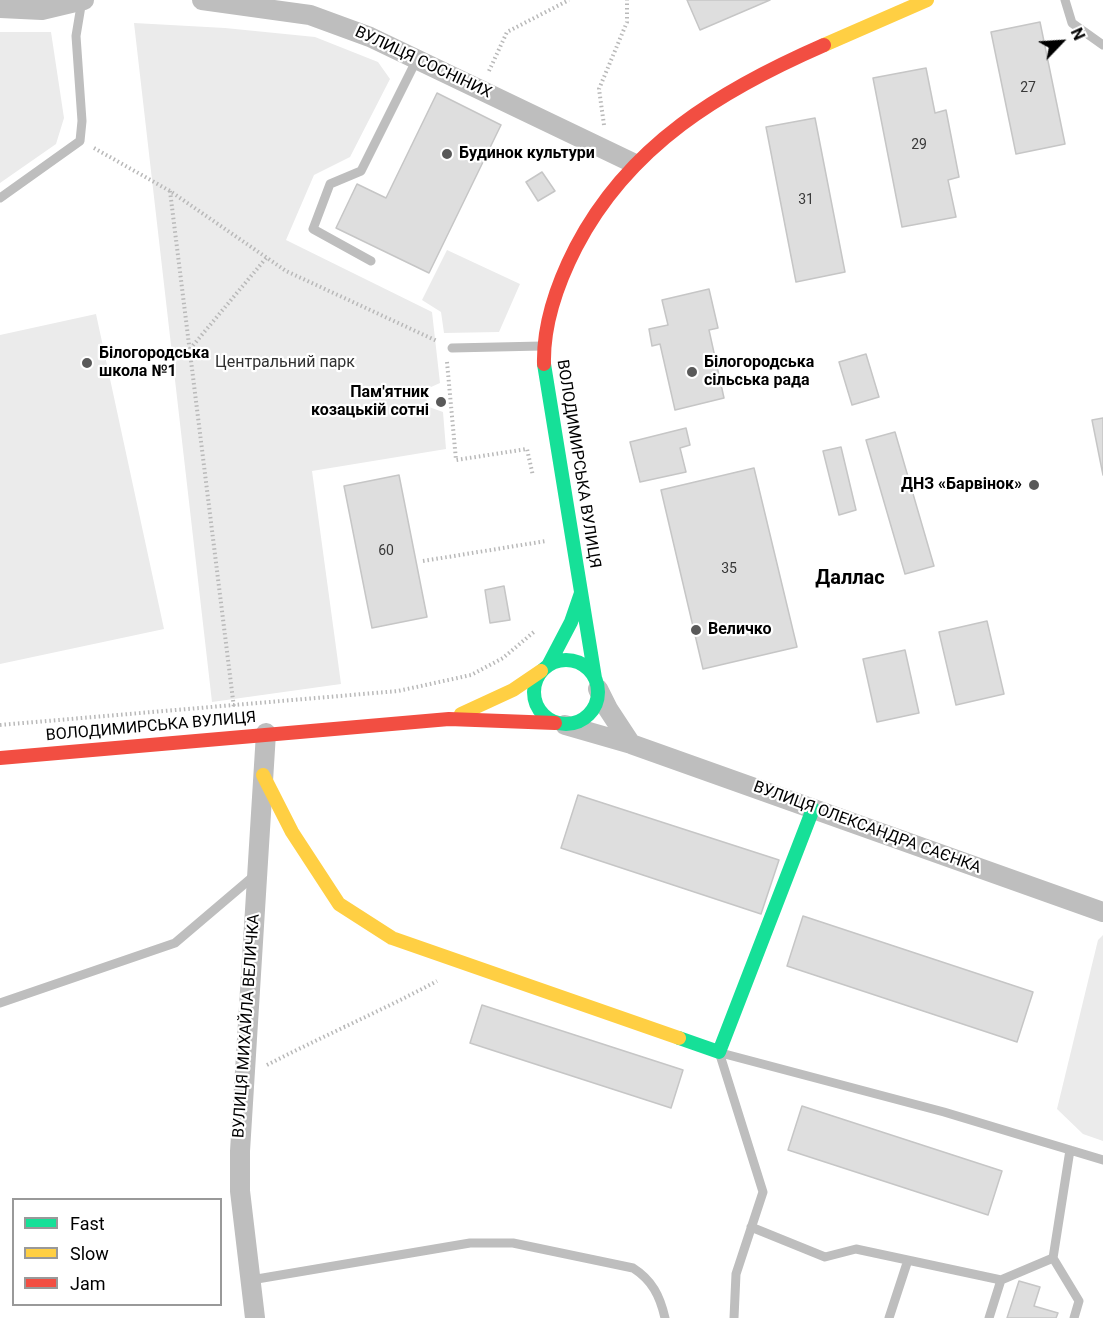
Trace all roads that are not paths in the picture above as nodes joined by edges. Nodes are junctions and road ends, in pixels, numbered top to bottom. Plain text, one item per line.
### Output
1 (83, 0) edge
2 (202, 0) edge
3 (927, 0) edge
4 (1065, 0) edge
5 (0, 8) edge
6 (1103, 45) edge
7 (417, 59) junction
8 (633, 163) junction
9 (0, 198) edge
10 (370, 261) dead end
11 (542, 346) junction
12 (452, 348) road end
13 (582, 592) junction
14 (545, 668) junction
15 (597, 683) junction
16 (449, 719) junction
17 (560, 724) junction
18 (266, 734) junction
19 (631, 744) junction
20 (0, 758) edge
21 (263, 775) junction
22 (813, 809) junction
23 (257, 874) junction
24 (1103, 912) edge
25 (0, 1003) edge
26 (719, 1053) junction
27 (1070, 1150) junction
28 (1103, 1160) edge
29 (752, 1227) junction
30 (1053, 1258) junction
31 (908, 1260) junction
32 (250, 1280) junction
33 (1001, 1280) junction
34 (255, 1318) edge
35 (665, 1318) edge
36 (734, 1318) edge
37 (889, 1318) edge
38 (989, 1318) edge
39 (1074, 1318) edge

1 - 5 street
1 - 9 lane
2 - 7 street, ВУЛИЦЯ СОСНІНИХ
3 - 8 main road, ВОЛОДИМИРСЬКА ВУЛИЦЯ
4 - 6 lane
7 - 8 street, ВУЛИЦЯ СОСНІНИХ
7 - 10 lane
8 - 11 main road, ВОЛОДИМИРСЬКА ВУЛИЦЯ
11 - 12 lane
11 - 13 main road, ВОЛОДИМИРСЬКА ВУЛИЦЯ
13 - 14 main road, ВОЛОДИМИРСЬКА ВУЛИЦЯ
13 - 15 main road, ВОЛОДИМИРСЬКА ВУЛИЦЯ
14 - 15 main road
14 - 16 main road, ВОЛОДИМИРСЬКА ВУЛИЦЯ
14 - 17 main road
15 - 17 main road
15 - 19 street
16 - 17 main road, ВОЛОДИМИРСЬКА ВУЛИЦЯ
16 - 18 main road, ВОЛОДИМИРСЬКА ВУЛИЦЯ
17 - 19 street, ВУЛИЦЯ ОЛЕКСАНДРА САЄНКА
18 - 20 main road, ВОЛОДИМИРСЬКА ВУЛИЦЯ
18 - 21 street, ВУЛИЦЯ МИХАЙЛА ВЕЛИЧКА
19 - 22 street, ВУЛИЦЯ ОЛЕКСАНДРА САЄНКА
21 - 23 street, ВУЛИЦЯ МИХАЙЛА ВЕЛИЧКА
21 - 26 main road
22 - 24 street, ВУЛИЦЯ ОЛЕКСАНДРА САЄНКА
22 - 26 main road
23 - 25 lane
23 - 32 street, ВУЛИЦЯ МИХАЙЛА ВЕЛИЧКА
26 - 27 lane
26 - 29 lane
27 - 28 lane
27 - 30 lane
29 - 31 lane
29 - 36 lane
30 - 33 lane
30 - 39 lane
31 - 33 lane
31 - 37 lane
32 - 34 street, ВУЛИЦЯ МИХАЙЛА ВЕЛИЧКА
32 - 35 lane
33 - 38 lane

